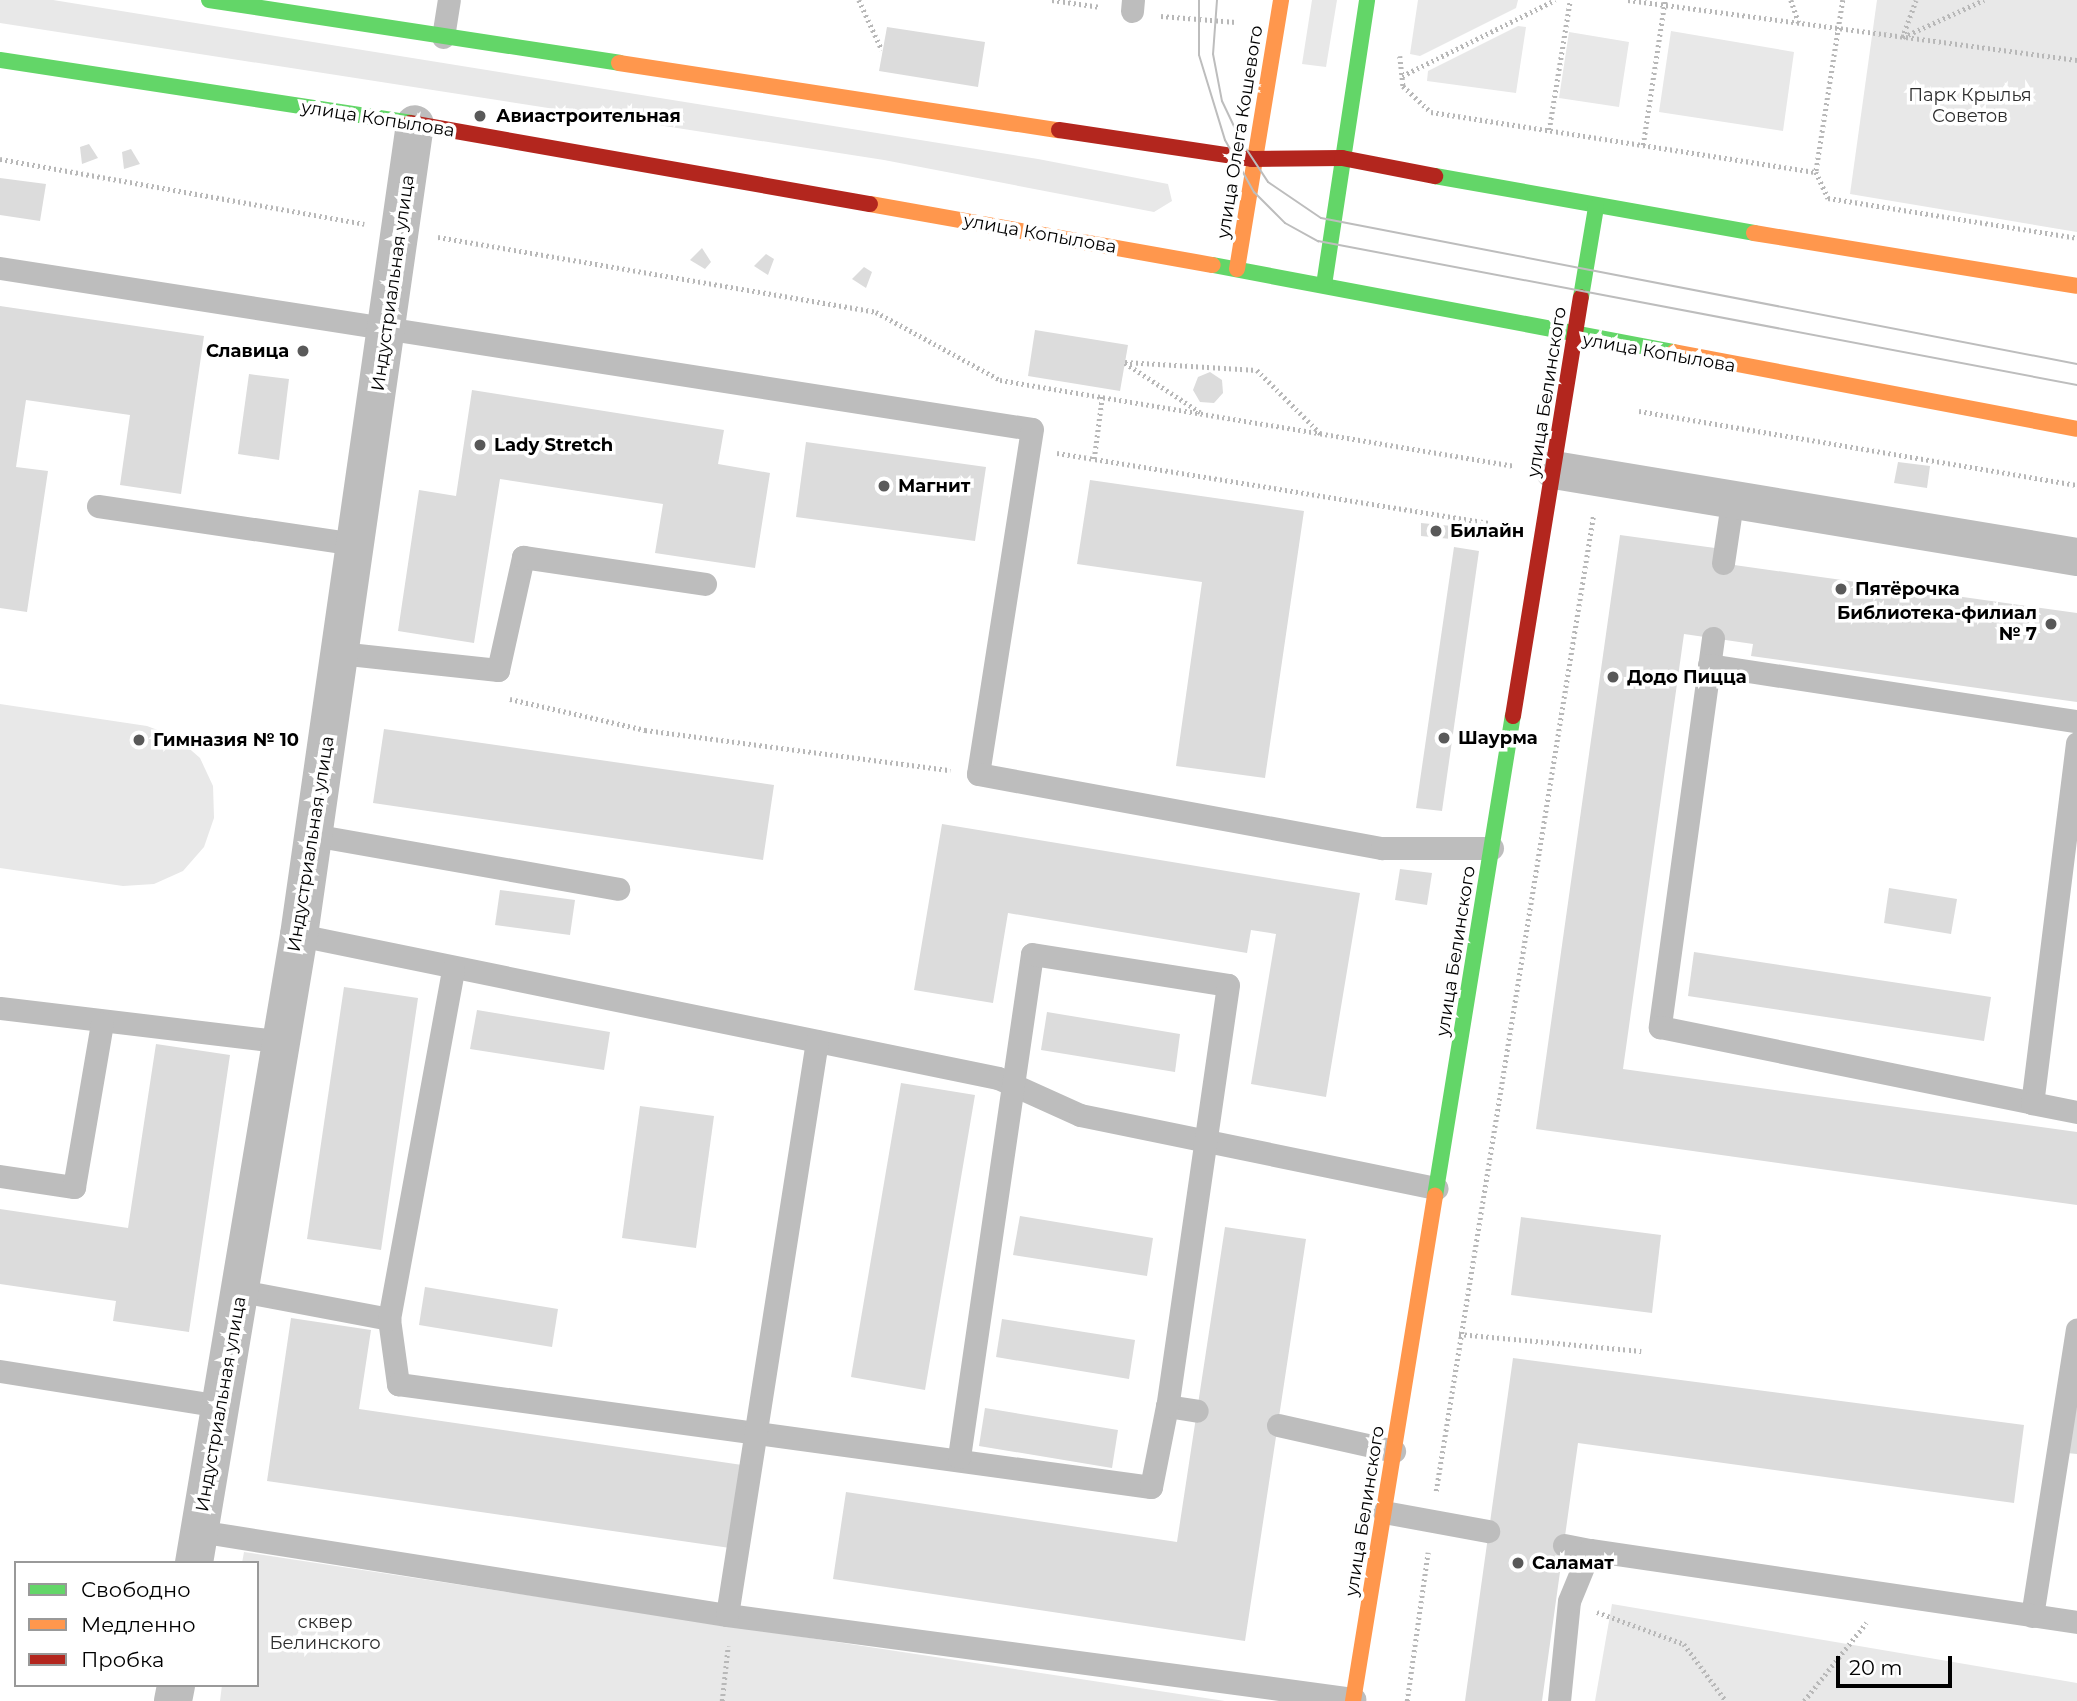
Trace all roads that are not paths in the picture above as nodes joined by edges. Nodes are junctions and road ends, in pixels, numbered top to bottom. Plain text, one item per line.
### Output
1 (209, 0) edge
2 (449, 0) edge
3 (1281, 0) edge
4 (1367, 0) edge
5 (443, 37) junction
6 (0, 60) edge
7 (415, 124) junction
8 (1342, 158) junction
9 (1257, 160) junction
10 (1596, 207) junction
11 (0, 268) edge
12 (1237, 269) junction
13 (1324, 285) junction
14 (2077, 286) edge
15 (387, 329) junction
16 (1576, 338) junction
17 (2077, 429) edge
18 (1554, 470) junction
19 (1733, 496) junction
20 (98, 506) dead end
21 (354, 544) junction
22 (2077, 557) edge
23 (1723, 563) dead end
24 (705, 584) dead end
25 (1713, 638) dead end
26 (339, 653) junction
27 (1709, 665) junction
28 (2077, 721) edge
29 (2077, 743) edge
30 (313, 835) junction
31 (1492, 848) junction
32 (618, 889) dead end
33 (299, 935) junction
34 (453, 970) junction
35 (0, 1008) edge
36 (102, 1023) junction
37 (277, 1041) junction
38 (817, 1041) junction
39 (1013, 1090) junction
40 (2032, 1102) junction
41 (2077, 1112) edge
42 (1204, 1135) junction
43 (0, 1176) edge
44 (1437, 1188) junction
45 (241, 1291) junction
46 (389, 1320) junction
47 (2077, 1330) edge
48 (0, 1371) edge
49 (221, 1406) junction
50 (1167, 1406) junction
51 (1197, 1411) dead end
52 (1278, 1425) dead end
53 (759, 1431) junction
54 (1394, 1451) junction
55 (959, 1457) junction
56 (1384, 1512) junction
57 (1488, 1531) dead end
58 (1564, 1545) dead end
59 (196, 1547) edge
60 (1590, 1550) junction
61 (727, 1615) junction
62 (2032, 1616) junction
63 (2077, 1622) edge
64 (1353, 1700) edge
65 (1559, 1701) edge

1 - 5 main road
2 - 5 lane
3 - 9 main road, улица Олега Кошевого
4 - 8 main road
5 - 9 main road
6 - 7 main road, улица Копылова
7 - 12 main road, улица Копылова
7 - 15 street, Индустриальная улица
8 - 9 main road
8 - 10 main road
8 - 13 main road
9 - 12 main road, улица Олега Кошевого
10 - 14 main road
10 - 16 main road, улица Белинского
11 - 15 lane
12 - 13 main road, улица Копылова
13 - 16 main road, улица Копылова
15 - 21 street, Индустриальная улица
15 - 31 lane
16 - 17 main road, улица Копылова
16 - 18 main road, улица Белинского
18 - 19 street
18 - 31 main road, улица Белинского
19 - 22 street
19 - 23 lane
20 - 21 lane
21 - 26 street, Индустриальная улица
24 - 26 lane
25 - 27 lane
26 - 30 street, Индустриальная улица
27 - 28 lane
27 - 40 lane
29 - 40 lane
30 - 32 lane
30 - 33 street, Индустриальная улица
31 - 44 main road, улица Белинского
33 - 34 lane
33 - 37 street, Индустриальная улица
34 - 38 lane
34 - 46 lane
35 - 36 lane
36 - 37 lane
36 - 43 lane
37 - 45 street, Индустриальная улица
38 - 39 lane
38 - 53 lane
39 - 42 lane
39 - 42 lane
39 - 55 lane
40 - 41 lane
42 - 44 lane
42 - 50 lane
44 - 54 main road, улица Белинского
45 - 46 lane
45 - 49 street, Индустриальная улица
46 - 53 lane
47 - 62 lane
48 - 49 lane
49 - 59 street, Индустриальная улица
50 - 51 lane
50 - 55 lane
52 - 54 lane
53 - 55 lane
53 - 61 lane
54 - 56 main road, улица Белинского
56 - 57 lane
56 - 64 main road, улица Белинского
58 - 60 lane
59 - 61 lane
60 - 62 lane
60 - 65 lane
61 - 64 lane
62 - 63 lane

